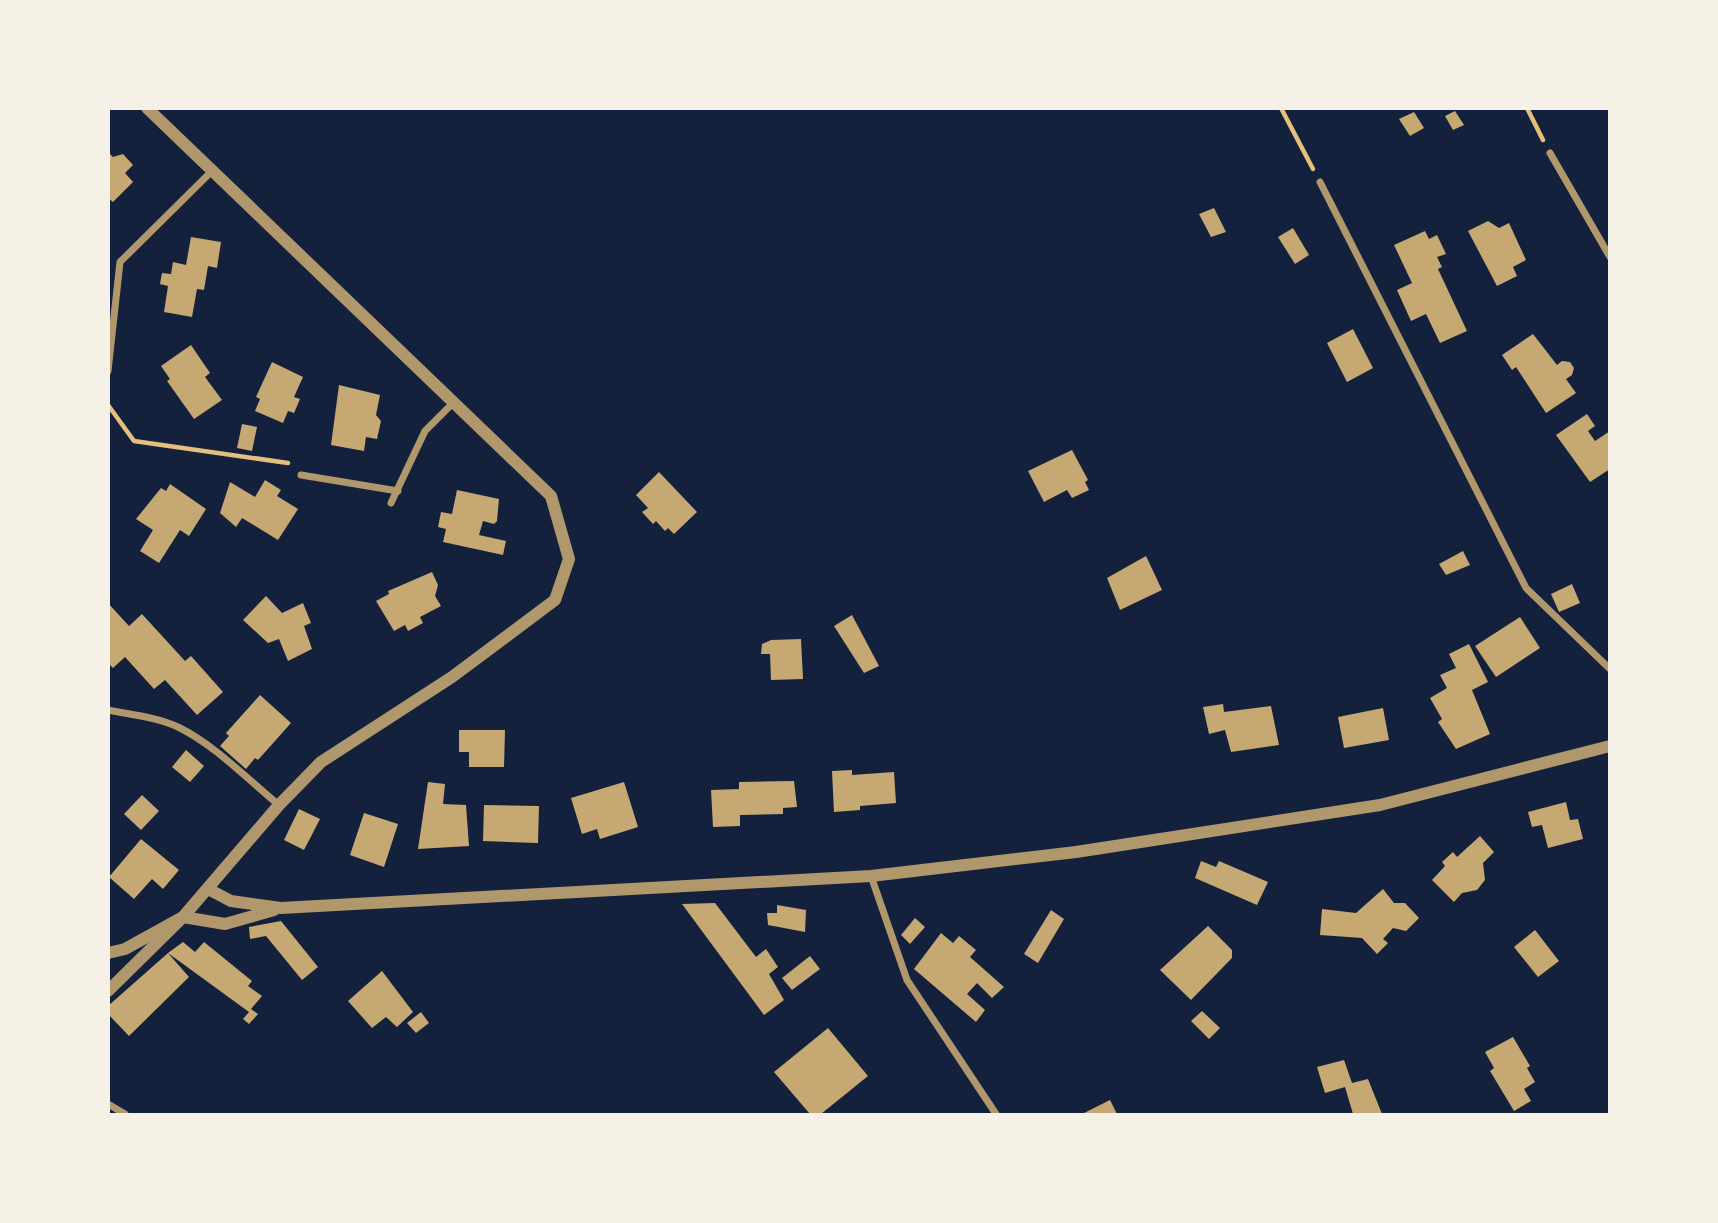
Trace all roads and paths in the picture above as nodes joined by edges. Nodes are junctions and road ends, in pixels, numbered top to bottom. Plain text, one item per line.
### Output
1 (147, 108) edge
2 (1281, 108) edge
3 (1527, 108) edge
4 (1550, 153) joint
5 (213, 170) junction
6 (1320, 183) joint
7 (1609, 257) edge
8 (108, 371) edge
9 (454, 402) junction
10 (108, 405) edge
11 (300, 475) joint
12 (398, 491) junction
13 (391, 503) dead end
14 (1609, 668) edge
15 (108, 710) edge
16 (1609, 746) edge
17 (279, 804) junction
18 (871, 876) junction
19 (208, 889) junction
20 (281, 908) junction
21 (183, 917) junction
22 (108, 953) edge
23 (108, 992) edge
24 (108, 1096) edge
25 (110, 1105) edge
26 (125, 1115) edge
27 (996, 1115) edge

1 - 5 street
2 - 6 path
3 - 4 path
4 - 7 street
5 - 8 street
5 - 9 street
6 - 14 street
9 - 12 street
9 - 17 street
10 - 11 path
11 - 12 street
12 - 13 street
15 - 17 street
16 - 18 street
17 - 19 street
18 - 20 street
18 - 27 street
19 - 20 street
19 - 21 street
20 - 21 street
21 - 22 street
21 - 23 street
24 - 25 street
25 - 26 street

